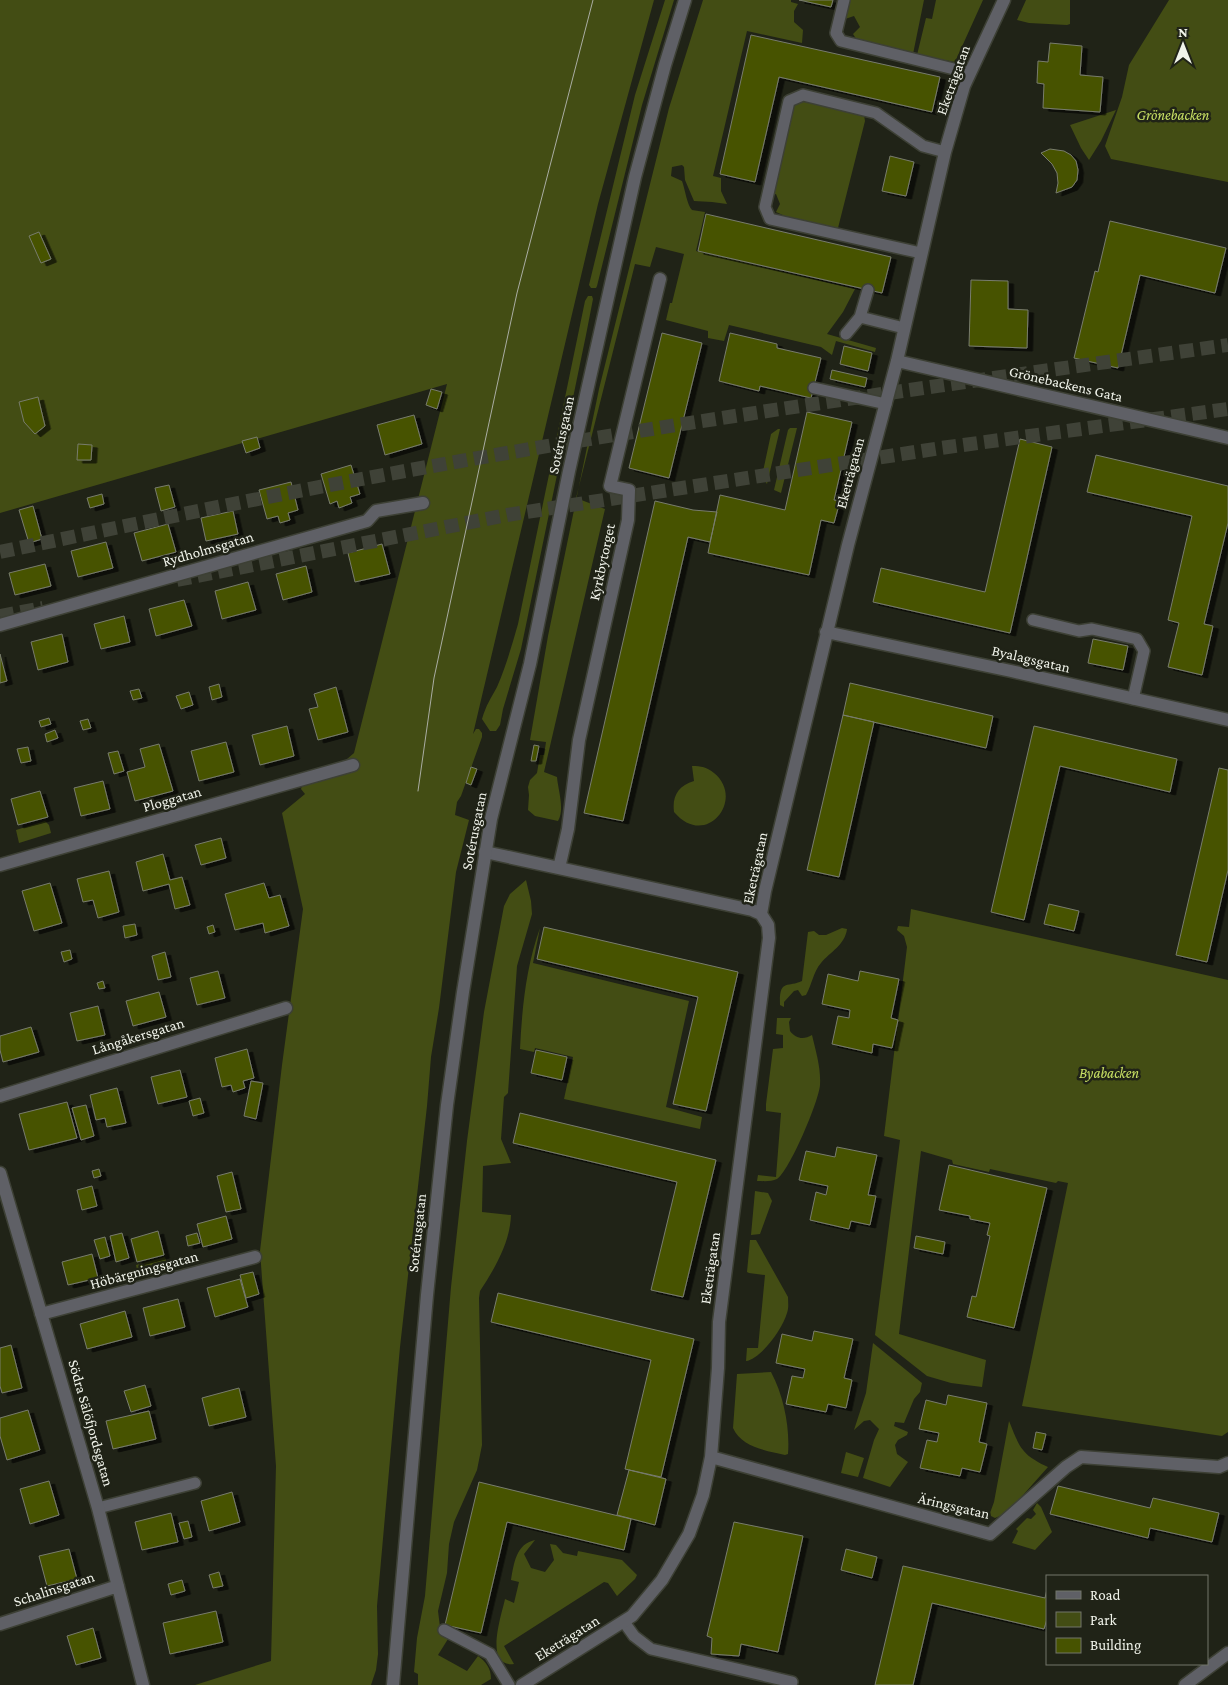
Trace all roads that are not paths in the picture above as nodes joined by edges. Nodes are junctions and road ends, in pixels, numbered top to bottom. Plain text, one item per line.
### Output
1 (685, 0) edge
2 (844, 0) edge
3 (1004, 0) edge
4 (970, 73) junction
5 (945, 152) junction
6 (921, 253) junction
7 (660, 279) dead end
8 (868, 290) dead end
9 (860, 317) junction
10 (904, 328) junction
11 (846, 334) dead end
12 (897, 361) junction
13 (814, 388) dead end
14 (886, 404) junction
15 (1228, 438) edge
16 (423, 503) dead end
17 (1033, 620) dead end
18 (0, 626) edge
19 (826, 632) junction
20 (1133, 698) junction
21 (1228, 720) edge
22 (352, 765) dead end
23 (486, 852) junction
24 (0, 865) edge
25 (559, 868) junction
26 (761, 914) junction
27 (286, 1008) dead end
28 (0, 1096) edge
29 (0, 1173) edge
30 (254, 1257) dead end
31 (41, 1314) junction
32 (711, 1456) junction
33 (1228, 1463) edge
34 (195, 1483) dead end
35 (98, 1508) junction
36 (118, 1586) junction
37 (624, 1622) junction
38 (0, 1624) edge
39 (444, 1630) dead end
40 (1228, 1653) edge
41 (792, 1682) dead end
42 (143, 1685) edge
43 (393, 1685) edge
44 (509, 1685) edge
45 (522, 1685) edge
46 (1185, 1685) edge

1 - 23 street, Sotérusgatan
2 - 4 lane
3 - 4 street, Eketrägatan
4 - 5 street, Eketrägatan
5 - 6 street, Eketrägatan
5 - 6 lane
6 - 10 street, Eketrägatan
7 - 25 street, Kyrkbytorget
8 - 9 lane
9 - 10 lane
9 - 11 lane
10 - 12 street, Eketrägatan
12 - 14 street, Eketrägatan
12 - 15 street, Grönebackens Gata
13 - 14 lane
14 - 19 street, Eketrägatan
16 - 18 street, Rydholmsgatan
17 - 20 lane
19 - 20 street, Byalagsgatan
19 - 26 street, Eketrägatan
20 - 21 street, Byalagsgatan
22 - 24 street, Ploggatan
23 - 25 street
23 - 43 street, Sotérusgatan
25 - 26 street
26 - 32 street, Eketrägatan
27 - 28 street, Långåkersgatan
29 - 31 street, Södra Sälöfjordsgatan
30 - 31 street, Höbärgningsgatan
31 - 35 street, Södra Sälöfjordsgatan
32 - 33 street, Äringsgatan
32 - 37 street, Eketrägatan
34 - 35 lane
35 - 36 street, Södra Sälöfjordsgatan
36 - 38 street, Schalinsgatan
36 - 42 street, Södra Sälöfjordsgatan
37 - 41 lane
37 - 45 street, Eketrägatan
39 - 44 lane
40 - 46 street

